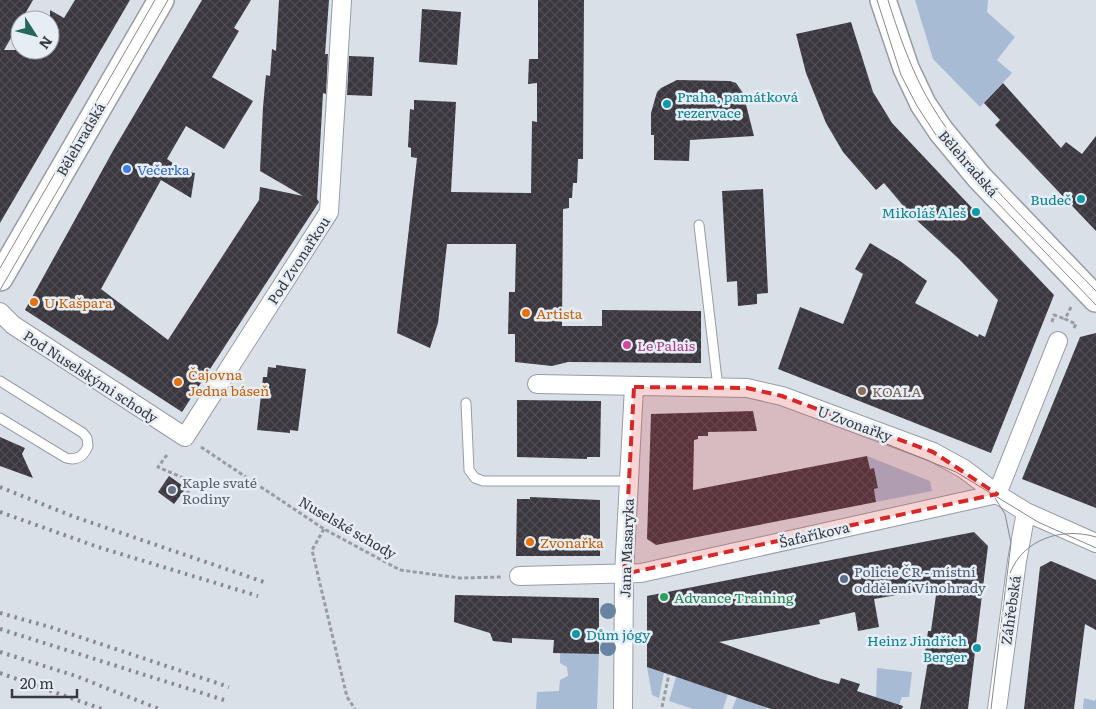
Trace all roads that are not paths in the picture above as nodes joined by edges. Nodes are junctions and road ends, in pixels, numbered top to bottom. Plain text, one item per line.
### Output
1 (161, 0) edge
2 (342, 0) edge
3 (883, 0) edge
4 (699, 225) dead end
5 (0, 278) edge
6 (1085, 300) edge
7 (0, 312) edge
8 (1065, 337) road end
9 (0, 381) edge
10 (537, 384) dead end
11 (634, 387) junction
12 (718, 388) junction
13 (466, 402) dead end
14 (0, 418) edge
15 (185, 437) joint
16 (629, 481) junction
17 (997, 494) junction
18 (1026, 512) junction
19 (1096, 543) edge
20 (624, 574) junction
21 (519, 576) road end
22 (624, 708) edge
23 (997, 709) edge

1 - 5 street, Bělehradská
2 - 15 street, Pod Zvonařkou
3 - 6 street, Bělehradská
4 - 12 lane
7 - 15 street, Pod Nuselskými schody
8 - 17 street
9 - 14 lane
10 - 11 street, U Zvonařky
11 - 12 street, U Zvonařky
11 - 16 street, Jana Masaryka
12 - 17 street, U Zvonařky
13 - 16 lane
16 - 20 street, Jana Masaryka
17 - 18 street
17 - 20 street, Šafaříkova
18 - 19 street
18 - 23 street, Záhřebská
20 - 21 street, Šafaříkova
20 - 22 street, Jana Masaryka

